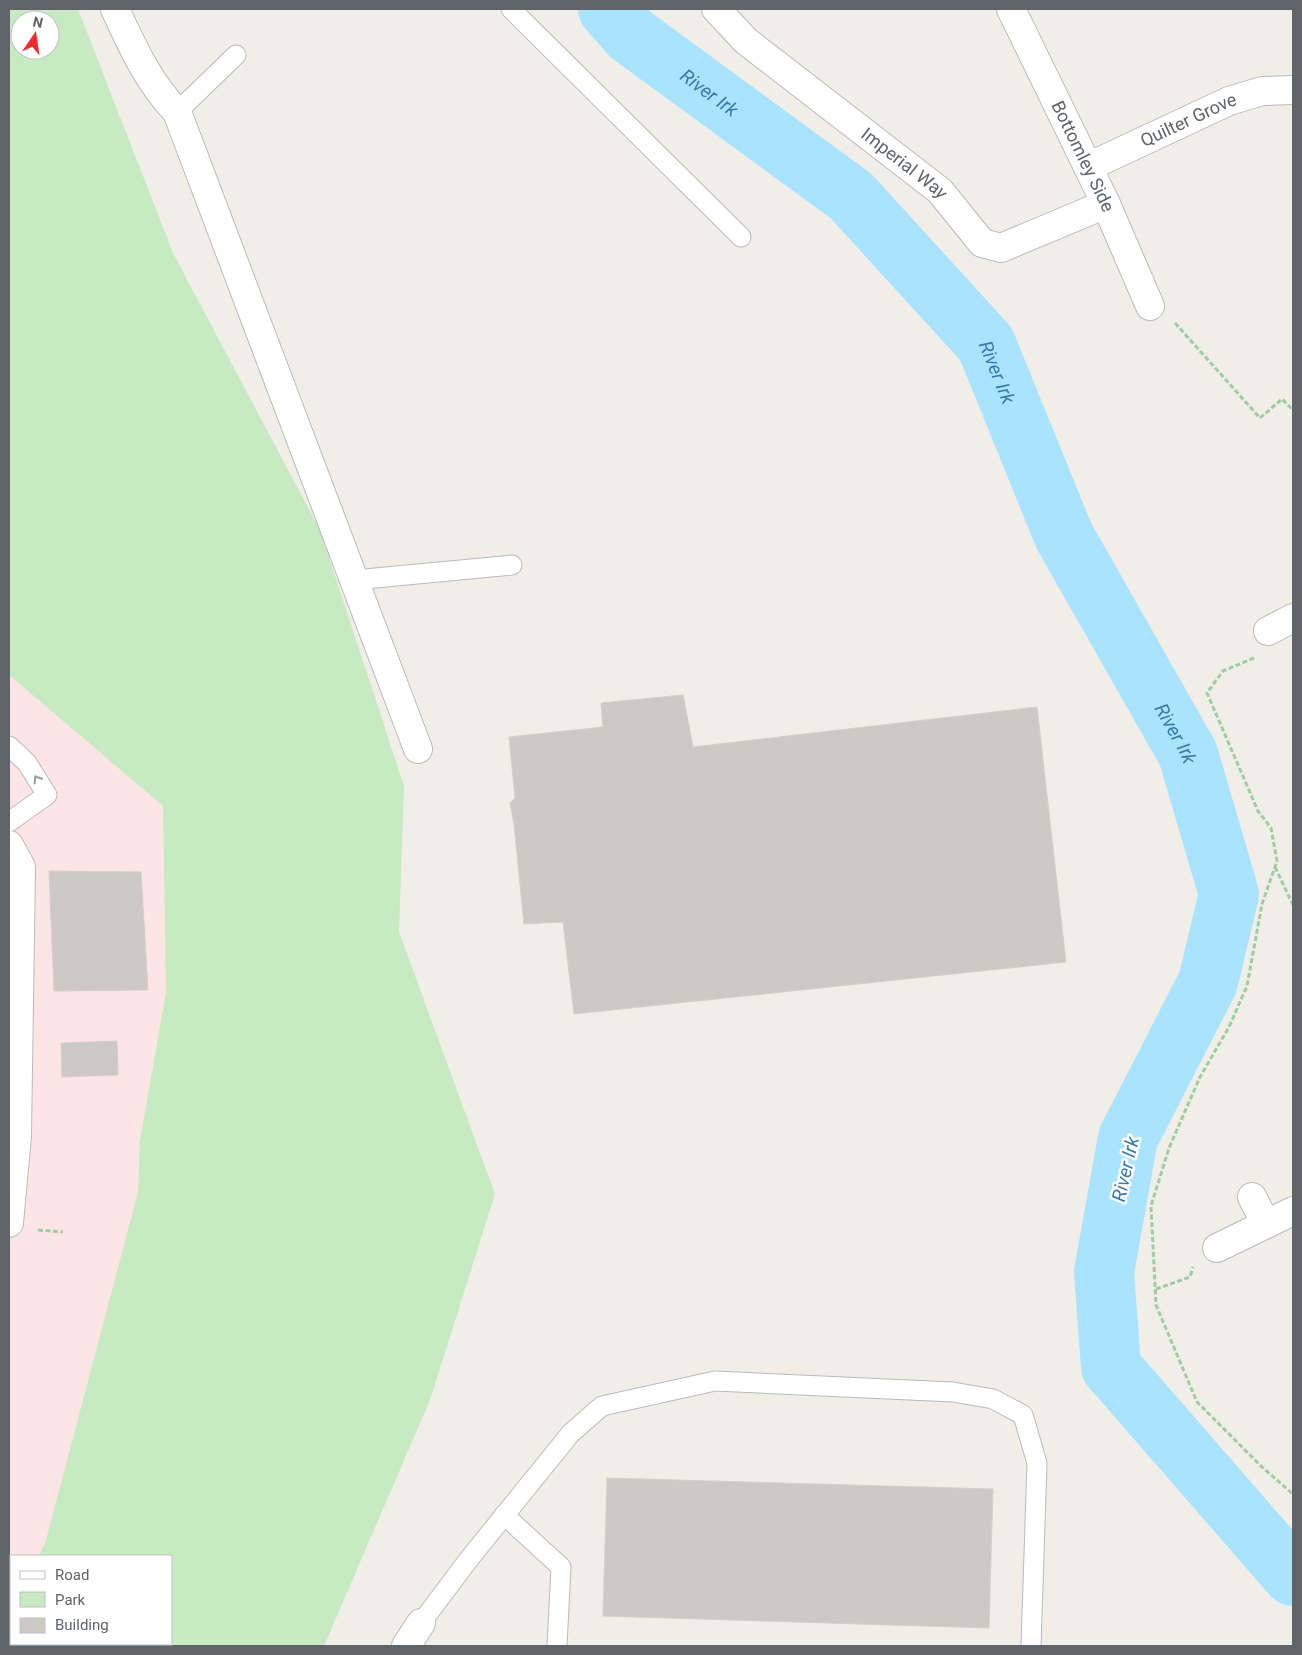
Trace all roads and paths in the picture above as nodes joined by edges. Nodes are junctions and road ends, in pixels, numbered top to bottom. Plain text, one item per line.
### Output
1 (115, 9) edge
2 (512, 9) edge
3 (716, 9) edge
4 (1011, 9) edge
5 (236, 55) dead end
6 (1293, 90) edge
7 (177, 112) junction
8 (1088, 166) junction
9 (1106, 204) junction
10 (741, 238) dead end
11 (1150, 306) joint
12 (1293, 410) edge
13 (512, 564) dead end
14 (354, 580) junction
15 (1293, 618) edge
16 (1268, 631) dead end
17 (1236, 666) dead end
18 (9, 746) edge
19 (418, 749) dead end
20 (9, 822) edge
21 (15, 856) edge
22 (1275, 867) junction
23 (1293, 905) edge
24 (13, 1135) edge
25 (1252, 1197) dead end
26 (1293, 1211) edge
27 (9, 1223) edge
28 (1266, 1224) junction
29 (37, 1230) dead end
30 (63, 1232) dead end
31 (1217, 1248) dead end
32 (1190, 1277) dead end
33 (1156, 1289) junction
34 (1293, 1494) edge
35 (504, 1516) junction
36 (421, 1623) joint
37 (406, 1646) edge
38 (557, 1646) edge
39 (1031, 1646) edge

1 - 7 street
2 - 10 lane
3 - 9 street, Imperial Way
4 - 8 street, Bottomley Side
5 - 7 lane
6 - 8 street, Quilter Grove
7 - 14 street
8 - 9 street, Bottomley Side
9 - 11 street, Bottomley Side
11 - 12 path
13 - 14 lane
14 - 19 street
15 - 16 street
17 - 22 path
20 -> 18 lane
21 - 24 street
22 - 23 path
22 - 33 path
24 - 27 street
25 - 28 street
26 - 28 street
28 - 31 street
29 - 30 path
32 - 33 path
33 - 34 path
35 - 36 lane
35 - 38 lane
35 - 39 lane
36 - 37 street

